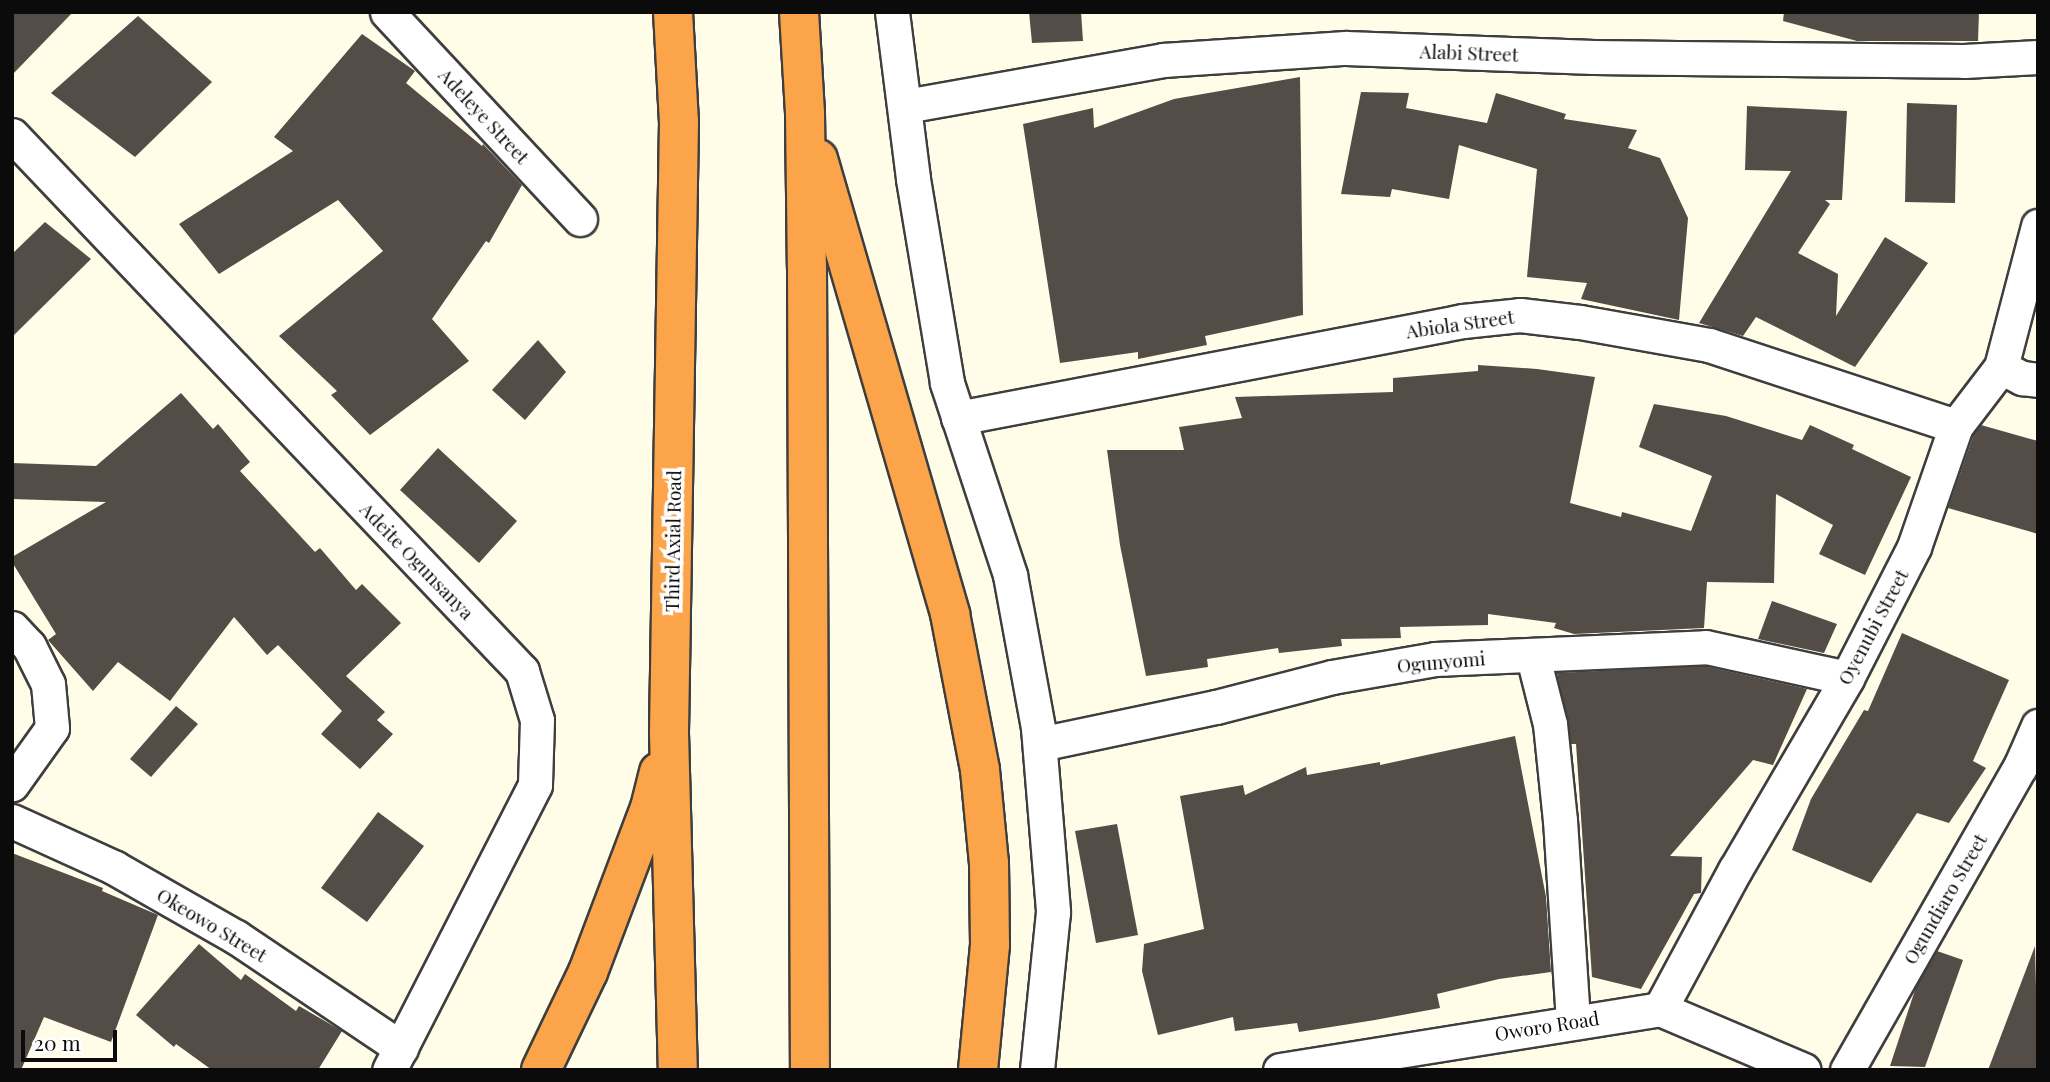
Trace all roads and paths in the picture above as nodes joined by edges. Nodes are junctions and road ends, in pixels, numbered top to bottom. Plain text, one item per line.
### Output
1 (387, 12) edge
2 (673, 12) edge
3 (799, 12) edge
4 (892, 12) edge
5 (2038, 57) edge
6 (905, 106) junction
7 (805, 113) junction
8 (12, 135) edge
9 (580, 219) dead end
10 (2038, 226) edge
11 (2001, 366) junction
12 (2038, 380) edge
13 (958, 418) junction
14 (1956, 425) junction
15 (12, 628) edge
16 (1533, 657) junction
17 (1847, 678) junction
18 (2038, 726) edge
19 (670, 733) junction
20 (1040, 744) junction
21 (12, 784) edge
22 (12, 821) edge
23 (1660, 1009) junction
24 (1573, 1021) junction
25 (395, 1059) edge
26 (541, 1070) edge
27 (678, 1070) edge
28 (810, 1070) edge
29 (978, 1070) edge
30 (1037, 1070) edge
31 (1280, 1070) edge
32 (1804, 1070) edge
33 (1847, 1070) edge

1 - 9 street, Adeleye Street
2 - 19 highway, Third Axial Road
3 - 7 highway
4 - 6 street
5 - 6 street, Alabi Street
6 - 13 street
7 - 28 highway
7 - 29 highway
8 - 25 street, Adeite Ogunsanya
10 - 11 street, Oyenubi Street
11 - 12 street
11 - 14 street, Oyenubi Street
13 - 14 street, Abiola Street
13 - 20 street
14 - 17 street, Oyenubi Street
15 - 21 street
16 - 17 street, Ogunyomi
16 - 20 street, Ogunyomi
16 - 24 street
17 - 23 street, Oyenubi Street
18 - 33 street, Ogundiaro Street
19 - 26 highway
19 - 27 highway, Third Axial Road
20 - 30 street
22 - 25 street, Okeowo Street
23 - 24 street, Oworo Road
23 - 32 street
24 - 31 street, Oworo Road

